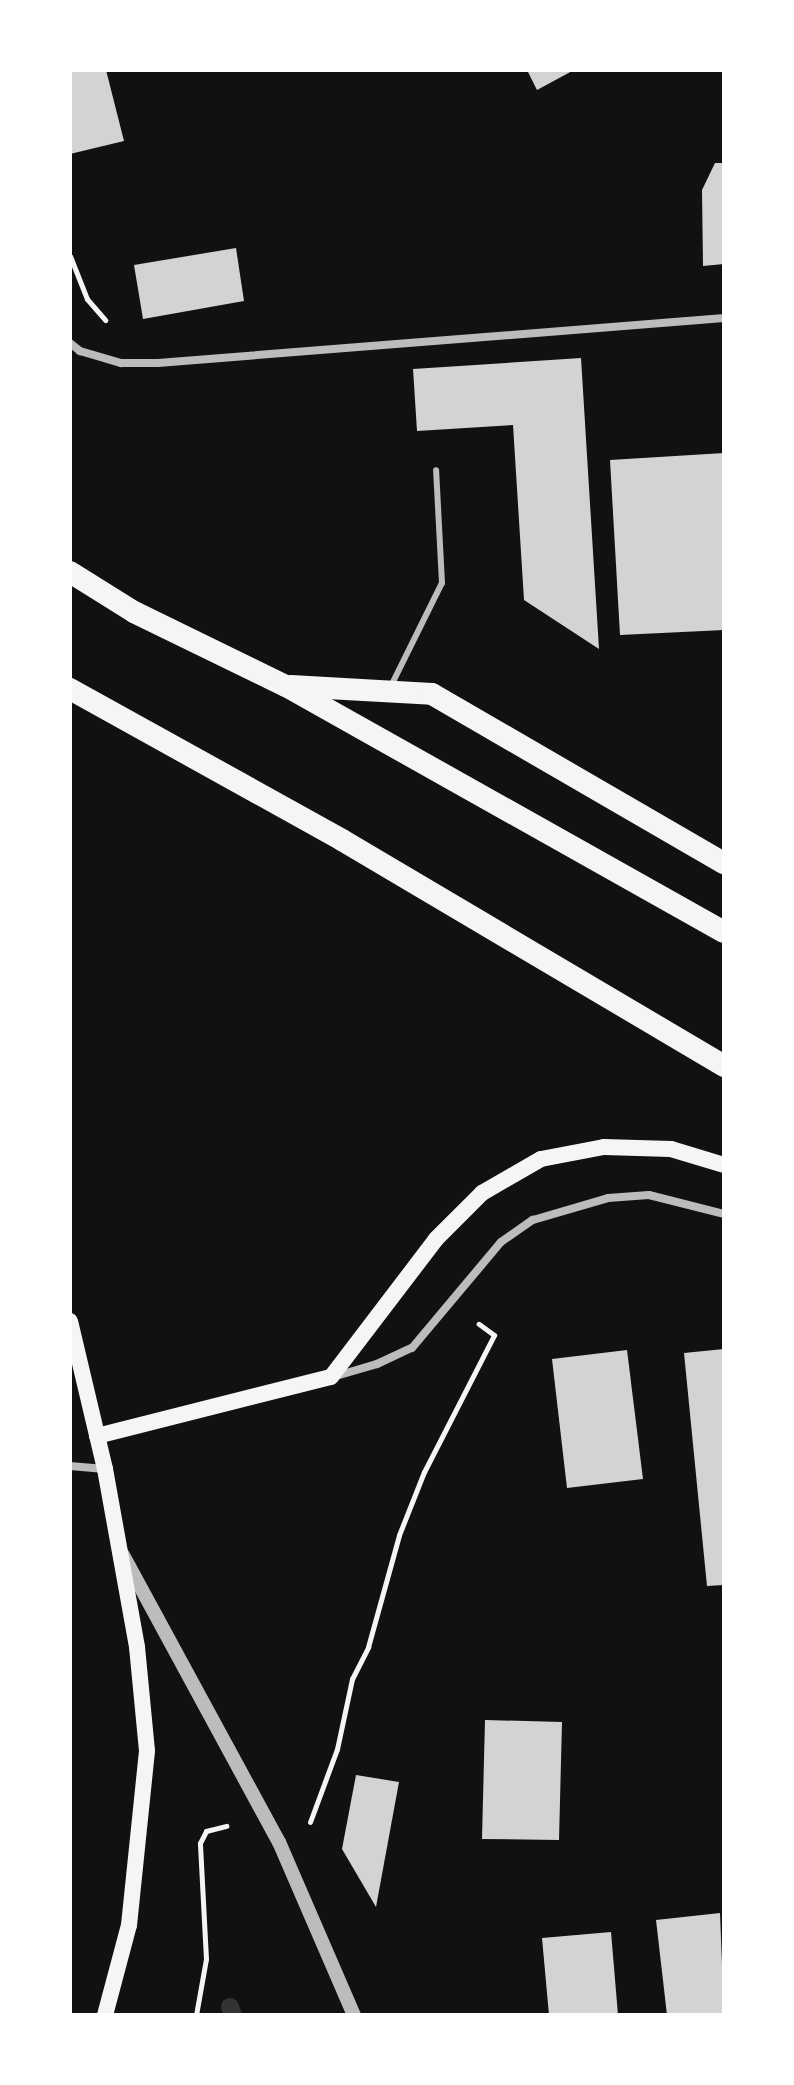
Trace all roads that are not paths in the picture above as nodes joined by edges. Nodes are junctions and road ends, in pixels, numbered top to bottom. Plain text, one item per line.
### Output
1 (724, 318) edge
2 (70, 343) edge
3 (436, 470) dead end
4 (70, 572) edge
5 (286, 686) junction
6 (70, 689) edge
7 (389, 691) junction
8 (724, 863) edge
9 (724, 932) edge
10 (724, 1066) edge
11 (724, 1165) edge
12 (724, 1214) edge
13 (70, 1321) edge
14 (331, 1377) junction
15 (97, 1436) junction
16 (70, 1466) edge
17 (105, 1469) junction
18 (117, 1544) junction
19 (105, 2015) edge
20 (354, 2015) edge

1 - 2 street
3 - 7 lane
4 - 5 highway
5 - 7 highway
5 - 9 highway
6 - 10 highway
7 - 8 highway
11 - 14 main road
12 - 14 street
13 - 15 main road
14 - 15 main road
15 - 17 main road
16 - 17 street
17 - 18 main road
18 - 19 main road
18 - 20 street

